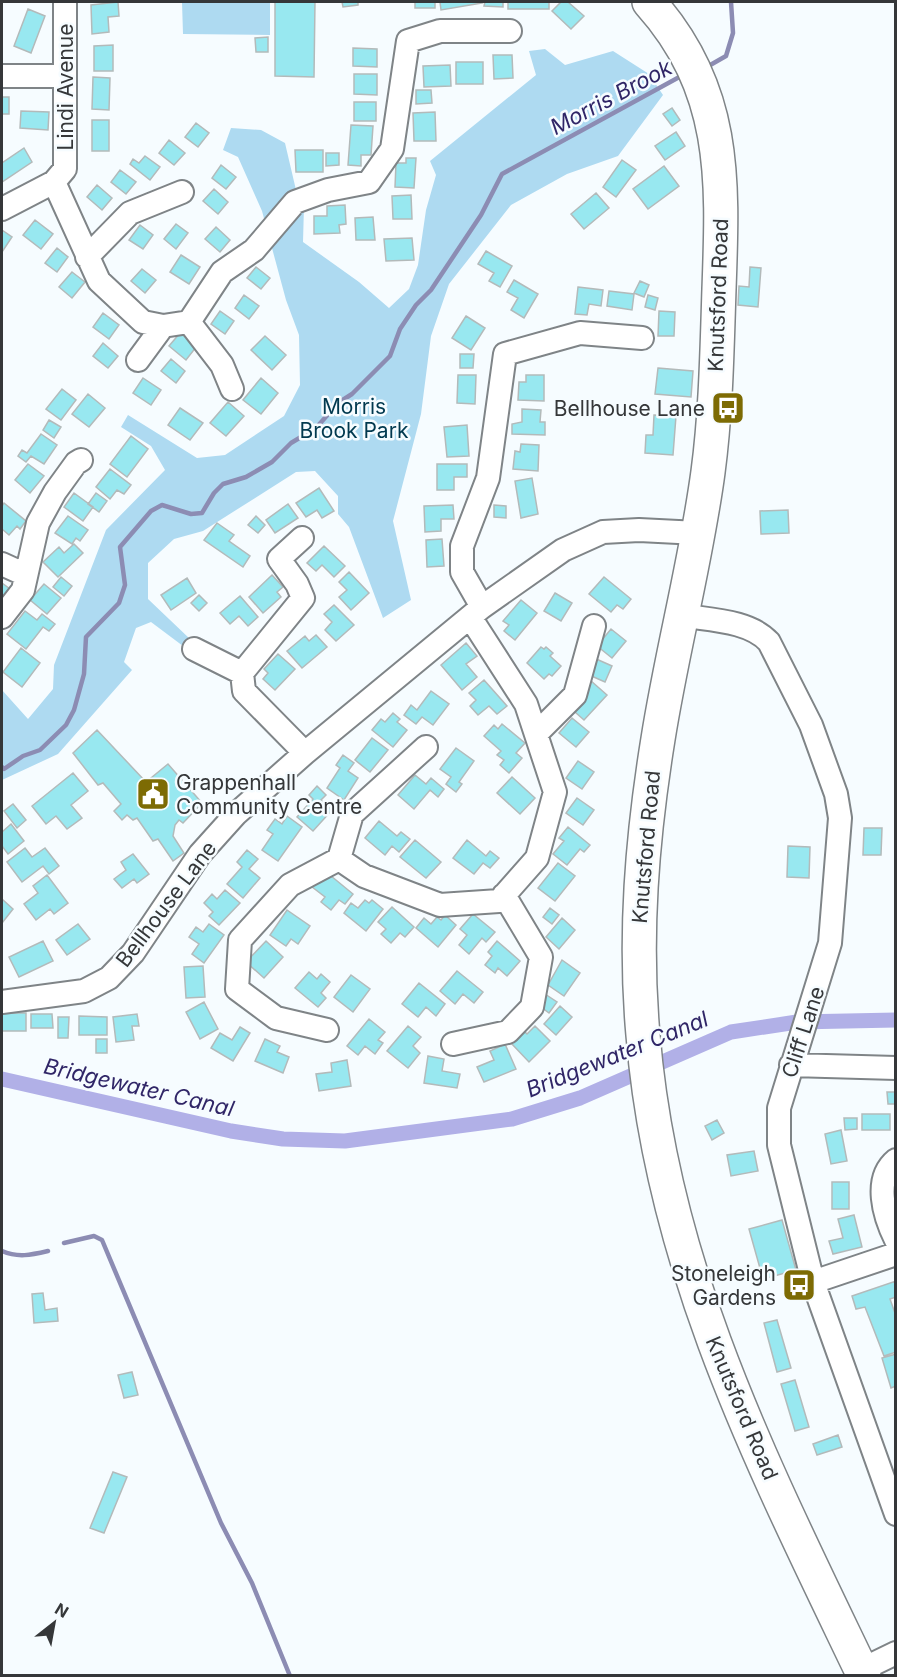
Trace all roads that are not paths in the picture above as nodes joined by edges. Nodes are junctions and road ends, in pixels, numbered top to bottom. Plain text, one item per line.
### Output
1 (65, 2) edge
2 (649, 2) edge
3 (510, 31) dead end
4 (2, 76) edge
5 (66, 76) junction
6 (54, 182) junction
7 (182, 192) dead end
8 (2, 209) edge
9 (87, 257) junction
10 (189, 322) junction
11 (163, 326) junction
12 (642, 338) dead end
13 (138, 360) dead end
14 (232, 390) dead end
15 (81, 460) dead end
16 (698, 533) junction
17 (302, 537) dead end
18 (2, 564) edge
19 (27, 576) junction
20 (476, 612) junction
21 (680, 615) junction
22 (2, 618) edge
23 (594, 626) dead end
24 (194, 649) dead end
25 (242, 673) junction
26 (536, 734) junction
27 (426, 747) dead end
28 (305, 753) junction
29 (339, 859) junction
30 (504, 895) junction
31 (2, 1002) edge
32 (327, 1030) dead end
33 (453, 1044) dead end
34 (791, 1065) junction
35 (896, 1068) edge
36 (896, 1160) edge
37 (896, 1240) edge
38 (896, 1254) edge
39 (813, 1282) junction
40 (896, 1514) edge
41 (896, 1653) edge
42 (862, 1673) edge

1 - 5 street, Lindi Avenue
2 - 16 highway, Knutsford Road
3 - 10 street
4 - 5 street
5 - 6 street, Lindi Avenue
6 - 8 street
6 - 9 street
7 - 9 street
9 - 11 street
10 - 11 street
10 - 14 street
11 - 13 street
12 - 20 street
15 - 19 street
16 - 20 street, Bellhouse Lane
16 - 21 highway, Knutsford Road
17 - 25 street
18 - 19 street
19 - 22 street
20 - 26 street
20 - 28 street, Bellhouse Lane
21 - 34 street, Cliff Lane
21 - 42 highway, Knutsford Road
23 - 26 street
24 - 25 street
25 - 28 street
26 - 30 street
27 - 29 street
28 - 31 street, Bellhouse Lane
29 - 30 street
29 - 32 street
30 - 33 street
34 - 35 street
34 - 39 street, Cliff Lane
36 - 37 street
38 - 39 street
39 - 40 street, Cliff Lane
41 - 42 street

